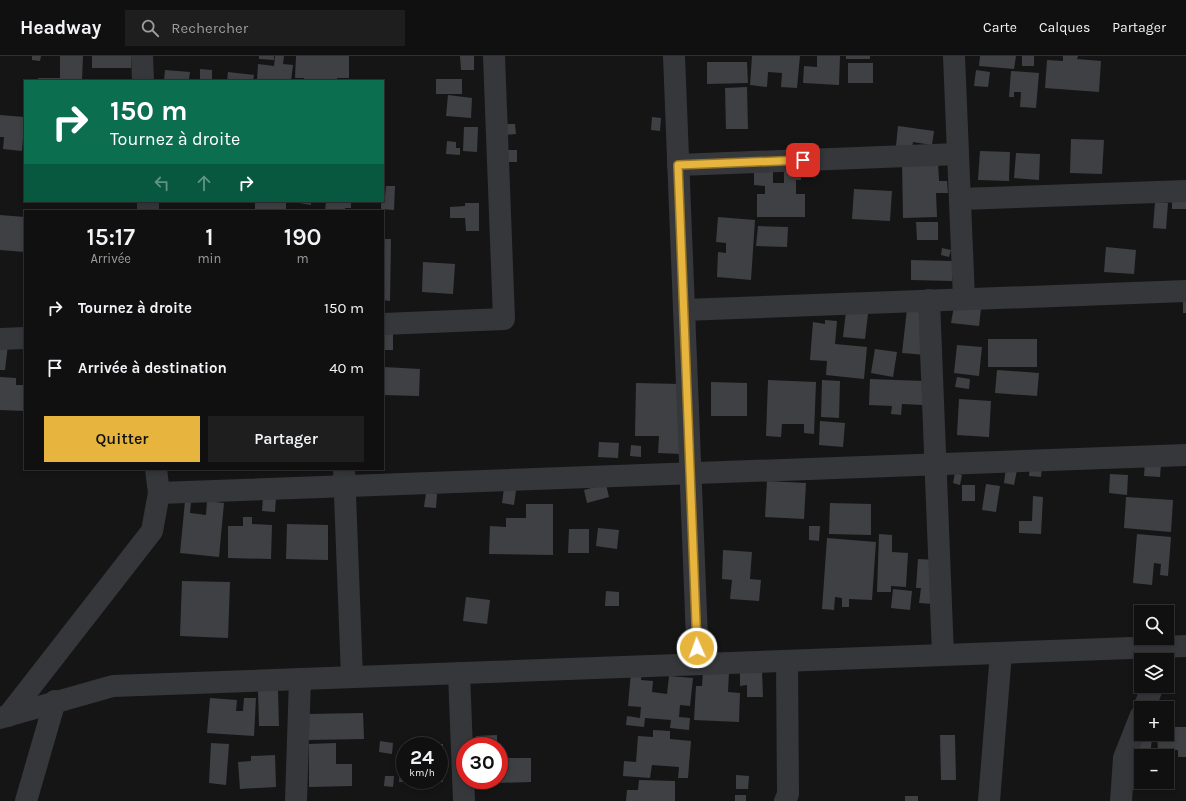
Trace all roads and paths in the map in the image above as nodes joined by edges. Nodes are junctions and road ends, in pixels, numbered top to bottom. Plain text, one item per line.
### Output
1 (142, 56) edge
2 (494, 56) edge
3 (674, 56) edge
4 (954, 56) edge
5 (143, 80) edge
6 (958, 154) junction
7 (678, 165) junction
8 (1186, 191) edge
9 (960, 199) junction
10 (1186, 291) edge
11 (964, 299) junction
12 (929, 300) junction
13 (684, 310) junction
14 (384, 324) edge
15 (0, 338) edge
16 (24, 338) edge
17 (1186, 455) edge
18 (936, 464) junction
19 (156, 470) edge
20 (691, 473) junction
21 (344, 478) edge
22 (159, 493) junction
23 (1174, 651) edge
24 (1001, 653) junction
25 (943, 655) junction
26 (787, 661) junction
27 (698, 664) junction
28 (459, 673) junction
29 (352, 677) junction
30 (300, 679) junction
31 (56, 701) junction
32 (4, 717) edge
33 (1134, 733) edge
34 (26, 801) edge
35 (296, 801) edge
36 (464, 801) edge
37 (785, 801) edge
38 (989, 801) edge
39 (1121, 801) edge

1 - 5 street
2 - 14 street
3 - 7 street
4 - 6 street
6 - 7 street
6 - 9 street
7 - 13 street
8 - 9 street
9 - 11 street
10 - 11 street
11 - 12 street
12 - 13 street
12 - 18 street
13 - 20 street
15 - 16 street
17 - 18 street
18 - 20 street
18 - 25 street
19 - 22 street
20 - 21 street
20 - 27 street
21 - 22 street
21 - 29 street
22 - 32 street
23 - 24 street
24 - 25 street
24 - 38 street
25 - 26 street
26 - 27 street
26 - 37 street
27 - 28 street
28 - 29 street
28 - 36 street
29 - 30 street
30 - 31 street
30 - 35 street
31 - 32 street
31 - 34 street
33 - 39 street

